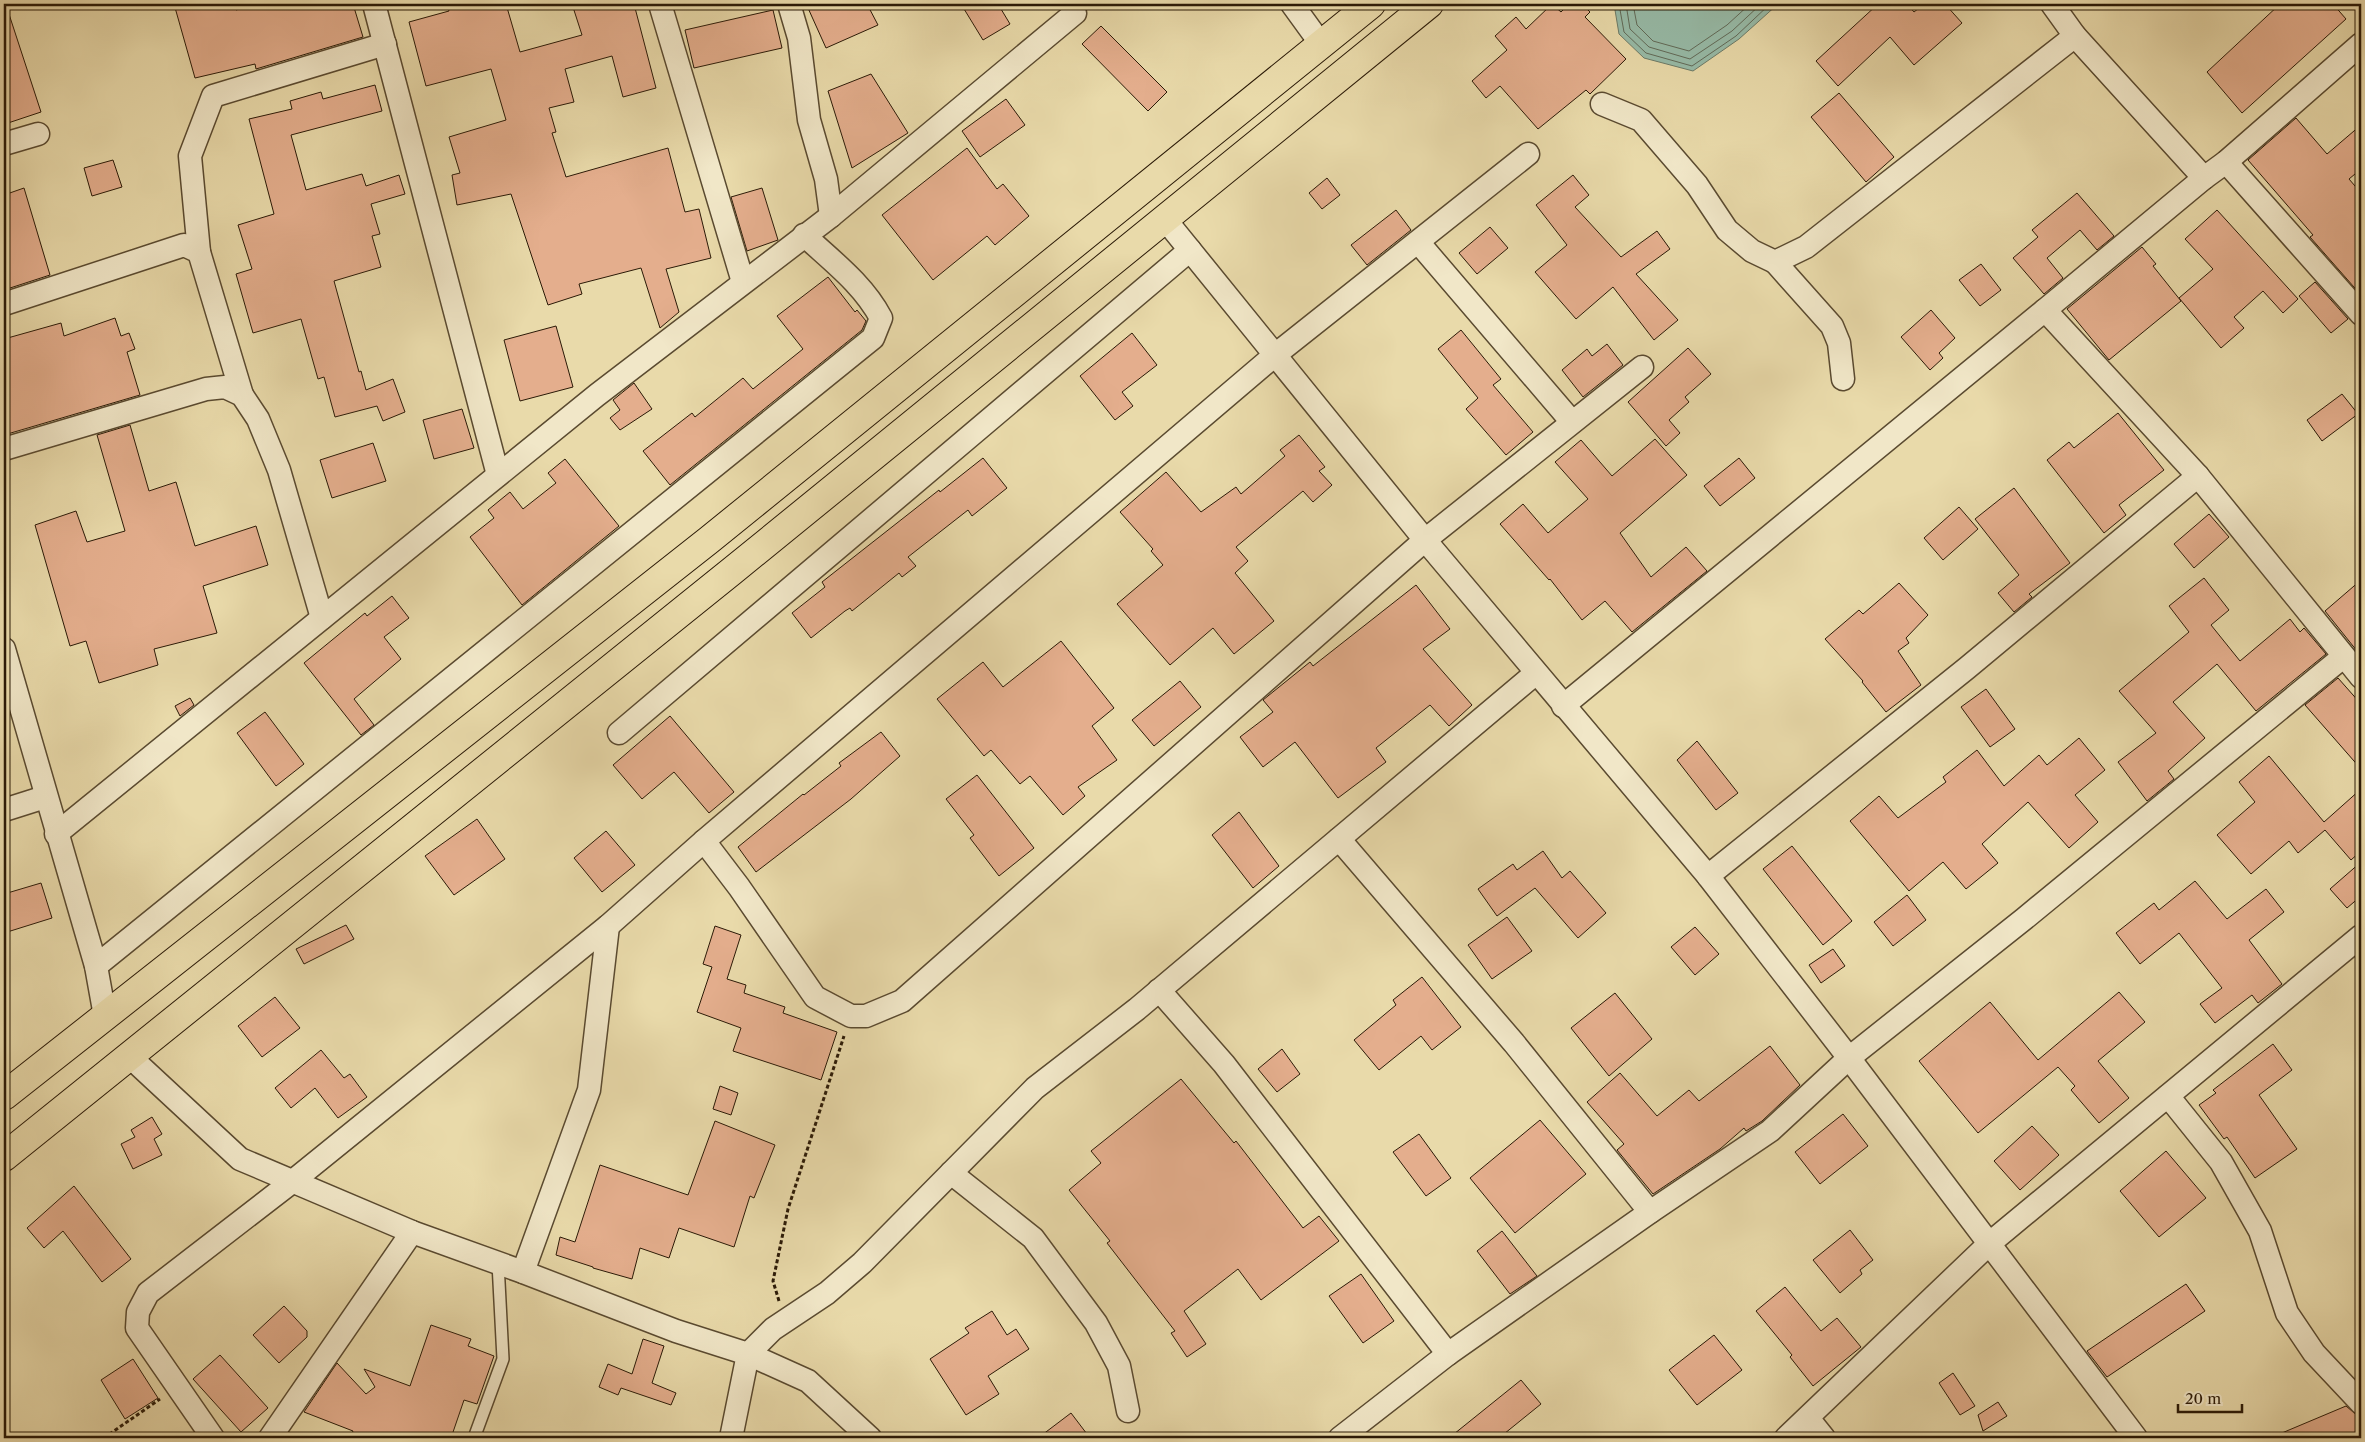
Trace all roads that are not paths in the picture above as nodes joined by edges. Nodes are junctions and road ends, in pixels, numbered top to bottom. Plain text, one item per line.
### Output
1 (374, 4) edge
2 (660, 4) edge
3 (789, 4) edge
4 (1292, 4) edge
5 (1371, 4) edge
6 (1429, 4) edge
7 (2052, 4) edge
8 (1075, 13) dead end
9 (2076, 36) junction
10 (384, 44) junction
11 (1321, 44) junction
12 (2361, 44) edge
13 (1602, 104) dead end
14 (38, 134) dead end
15 (4, 144) edge
16 (1528, 154) dead end
17 (2226, 162) junction
18 (2204, 178) junction
19 (831, 216) junction
20 (1164, 218) junction
21 (804, 235) junction
22 (1418, 242) junction
23 (1190, 250) junction
24 (199, 252) junction
25 (1775, 262) junction
26 (743, 282) junction
27 (4, 304) edge
28 (2046, 310) junction
29 (2361, 314) edge
30 (1274, 355) junction
31 (1642, 367) dead end
32 (1843, 379) dead end
33 (242, 395) junction
34 (1572, 422) junction
35 (4, 449) edge
36 (498, 475) junction
37 (2198, 476) junction
38 (1425, 540) junction
39 (322, 618) junction
40 (4, 649) edge
41 (2343, 657) junction
42 (1536, 673) junction
43 (2361, 677) edge
44 (1563, 706) junction
45 (619, 734) dead end
46 (45, 796) junction
47 (4, 810) edge
48 (56, 834) junction
49 (1339, 839) junction
50 (704, 841) junction
51 (1708, 876) junction
52 (608, 926) junction
53 (2361, 936) edge
54 (96, 966) junction
55 (1159, 990) junction
56 (105, 1016) junction
57 (128, 1055) junction
58 (1849, 1058) junction
59 (4, 1096) edge
60 (2168, 1096) junction
61 (4, 1157) edge
62 (951, 1173) junction
63 (293, 1181) junction
64 (1650, 1212) junction
65 (412, 1232) junction
66 (1990, 1243) junction
67 (498, 1263) junction
68 (523, 1272) junction
69 (748, 1354) junction
70 (1448, 1354) junction
71 (2361, 1403) edge
72 (1128, 1411) dead end
73 (1808, 1418) junction
74 (213, 1438) edge
75 (270, 1438) edge
76 (474, 1438) edge
77 (731, 1438) edge
78 (870, 1438) edge
79 (1340, 1438) edge
80 (1786, 1438) edge
81 (1824, 1438) edge
82 (2136, 1438) edge

1 - 10 street
2 - 26 street
3 - 19 street
4 - 11 street
5 - 11 main road
6 - 20 main road
7 - 9 street
8 - 19 street
9 - 18 street
9 - 25 street
10 - 24 street
10 - 36 street
11 - 56 main road
12 - 17 street
13 - 25 street
14 - 15 street
16 - 22 street
17 - 18 street
17 - 29 street
18 - 28 street
19 - 21 street
20 - 23 street
20 - 57 main road
21 - 26 street
21 - 54 street
22 - 30 street
22 - 34 street
23 - 30 street
23 - 45 street
24 - 27 street
24 - 33 street
25 - 32 street
26 - 36 street
28 - 37 street
28 - 44 street
30 - 38 street
30 - 50 street
31 - 34 street
33 - 35 street
33 - 39 street
34 - 38 street
36 - 39 street
37 - 41 street
37 - 51 street
38 - 42 street
38 - 50 street
39 - 48 street
40 - 46 street
41 - 43 street
41 - 58 street
42 - 44 street
42 - 49 street
44 - 51 street
46 - 47 street
46 - 48 street
48 - 54 street
49 - 55 street
49 - 64 street
50 - 52 street
51 - 58 street
52 - 63 street
52 - 68 street
53 - 60 street
54 - 56 street
55 - 62 street
55 - 70 street
56 - 59 main road
57 - 61 main road
57 - 63 street
58 - 64 street
58 - 66 street
60 - 66 street
60 - 71 street
62 - 69 street
62 - 72 street
63 - 65 street
63 - 74 street
64 - 70 street
65 - 67 street
65 - 75 street
66 - 73 street
66 - 82 street
67 - 68 street
67 - 76 lane
68 - 69 street
69 - 77 street
69 - 78 street
70 - 79 street
73 - 80 street
73 - 81 street

